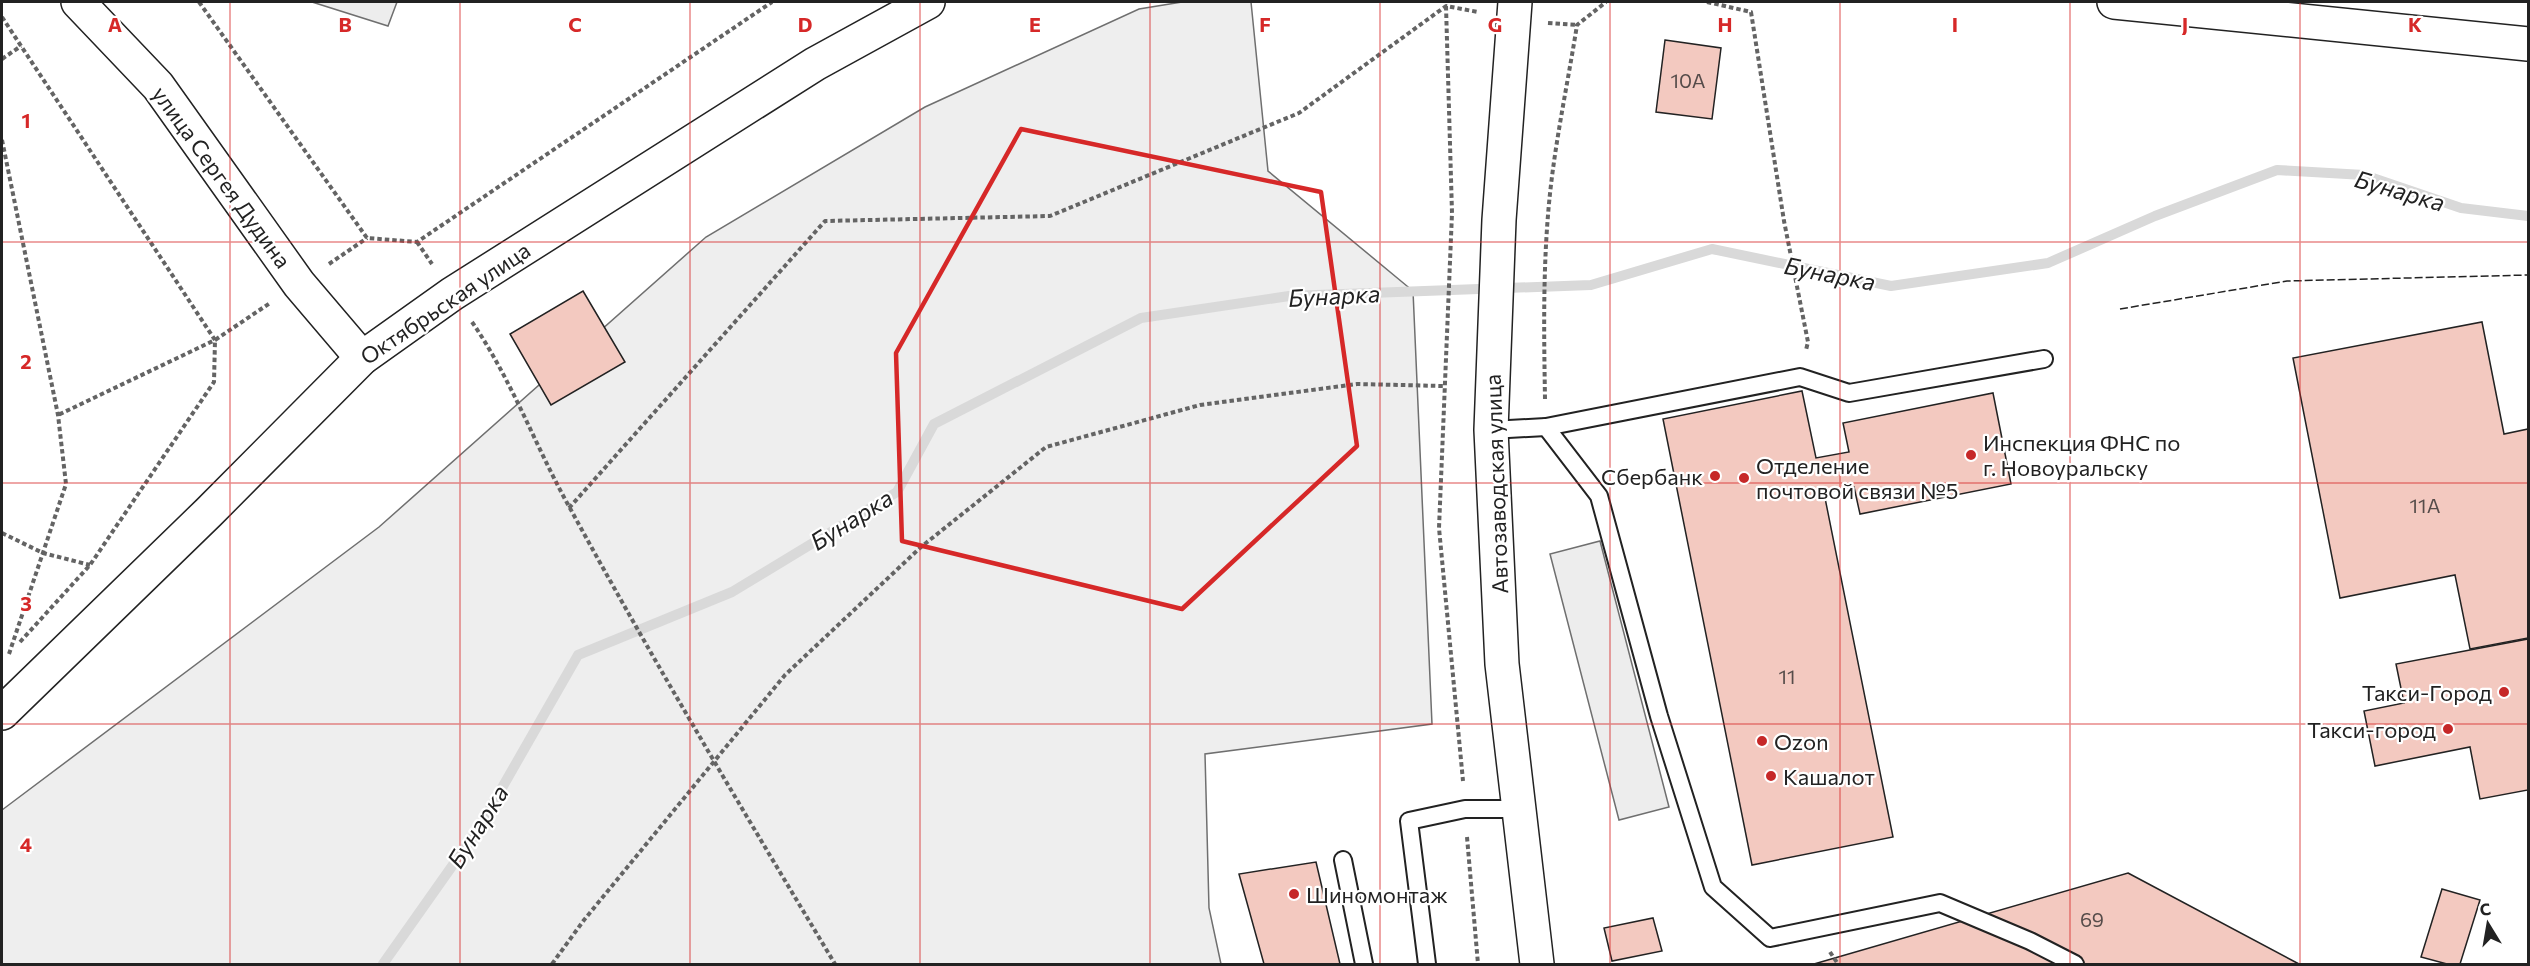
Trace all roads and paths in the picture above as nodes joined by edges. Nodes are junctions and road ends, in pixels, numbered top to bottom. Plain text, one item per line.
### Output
1 (78, 2) edge
2 (199, 2) edge
3 (772, 2) edge
4 (928, 2) edge
5 (1515, 2) edge
6 (1606, 2) edge
7 (1707, 2) edge
8 (2114, 2) edge
9 (2164, 4) edge
10 (2, 17) edge
11 (2529, 44) edge
12 (21, 46) junction
13 (2, 59) edge
14 (2, 140) edge
15 (367, 238) junction
16 (417, 242) junction
17 (299, 284) junction
18 (452, 294) junction
19 (215, 340) junction
20 (362, 358) junction
21 (2044, 359) dead end
22 (1800, 377) junction
23 (1443, 386) junction
24 (58, 415) junction
25 (1546, 427) junction
26 (1491, 430) junction
27 (569, 508) junction
28 (2, 533) edge
29 (43, 553) junction
30 (90, 565) junction
31 (9, 654) junction
32 (2, 663) edge
33 (2, 713) edge
34 (715, 762) junction
35 (1465, 809) junction
36 (1519, 809) junction
37 (1343, 860) dead end
38 (552, 964) edge
39 (835, 964) edge
40 (1364, 964) edge
41 (1427, 964) edge
42 (1478, 964) edge
43 (1538, 964) edge
44 (2075, 964) edge

1 - 17 street, улица Сергея Дудина
2 - 15 path
3 - 16 path
4 - 18 street, Октябрьская улица
5 - 26 street, Автозаводская улица
6 - 25 path
7 - 22 path
8 - 9 street
9 - 11 street
10 - 12 path
12 - 13 path
12 - 19 path
14 - 24 path
15 - 16 path
15 - 17 path
16 - 18 path
17 - 19 path
17 - 20 street, улица Сергея Дудина
18 - 20 street, Октябрьская улица
18 - 27 path
19 - 24 path
19 - 30 path
20 - 33 street, Октябрьская улица
21 - 22 lane
22 - 25 lane
23 - 27 path
23 - 34 path
23 - 35 path
24 - 29 path
25 - 26 lane
25 - 44 lane
26 - 36 street, Автозаводская улица
27 - 34 path
28 - 29 path
29 - 30 path
29 - 31 path
30 - 31 path
31 - 32 path
34 - 38 path
34 - 39 path
35 - 36 lane
35 - 41 lane
35 - 42 path
36 - 43 street, Автозаводская улица
37 - 40 lane

